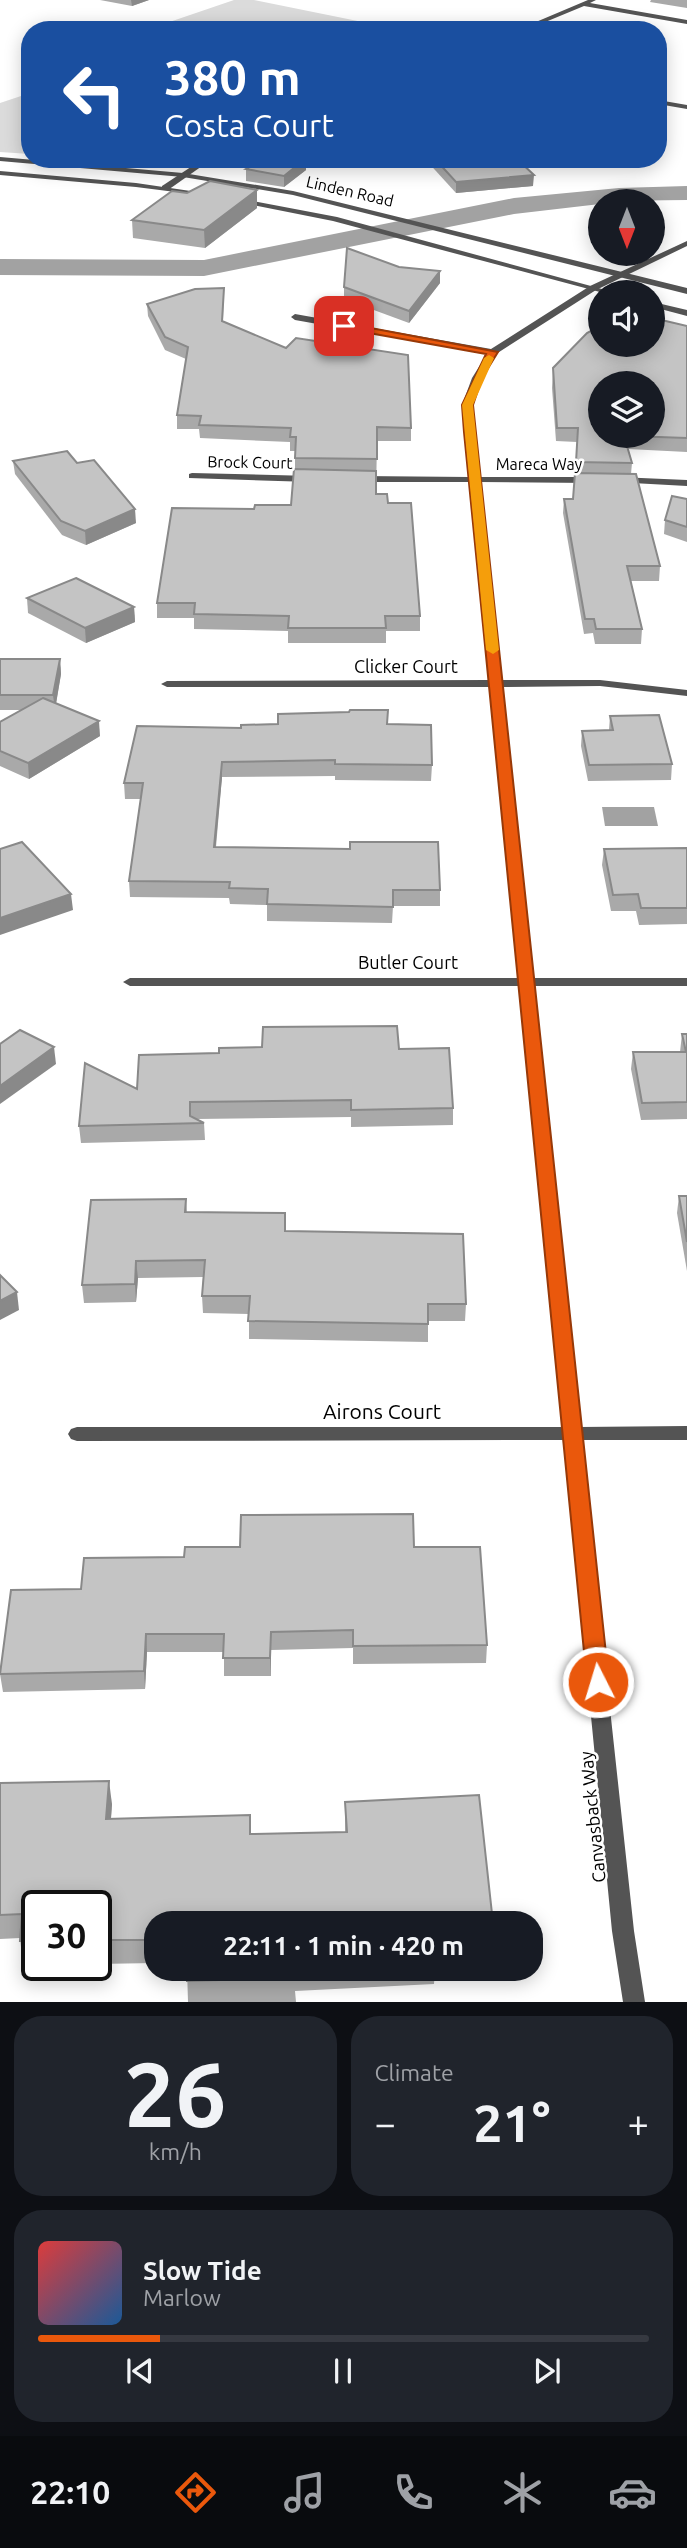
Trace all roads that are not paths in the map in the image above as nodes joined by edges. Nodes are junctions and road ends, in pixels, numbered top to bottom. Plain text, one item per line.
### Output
1 (593, 0) edge
2 (584, 4) junction
3 (542, 21) edge
4 (687, 22) edge
5 (667, 105) edge
6 (687, 107) edge
7 (0, 159) edge
8 (21, 161) edge
9 (104, 168) edge
10 (194, 168) edge
11 (0, 173) edge
12 (184, 175) junction
13 (165, 188) junction
14 (220, 196) edge
15 (231, 198) edge
16 (687, 243) edge
17 (624, 274) junction
18 (611, 280) edge
19 (588, 287) edge
20 (588, 291) edge
21 (687, 291) edge
22 (665, 307) edge
23 (687, 313) edge
24 (295, 317) dead end
25 (493, 352) junction
26 (192, 476) dead end
27 (320, 479) edge
28 (348, 479) edge
29 (474, 479) junction
30 (597, 480) edge
31 (611, 480) edge
32 (687, 483) edge
33 (167, 684) dead end
34 (496, 684) junction
35 (687, 693) edge
36 (527, 981) junction
37 (130, 982) dead end
38 (687, 982) edge
39 (573, 1433) junction
40 (687, 1433) edge
41 (77, 1434) dead end
42 (634, 2002) edge

1 - 2 street
2 - 3 street
2 - 4 street
5 - 6 street
7 - 8 street, Linden Road
9 - 12 street, Linden Road
10 - 12 street
11 - 13 street
12 - 13 street
12 - 17 street, Linden Road
13 - 14 street
15 - 19 street, Linden Road
16 - 17 street, Canvasback Way
17 - 18 street, Canvasback Way
17 - 21 street, Linden Road
20 - 25 street, Canvasback Way
22 - 23 street
24 - 25 street
25 - 29 street, Canvasback Way
26 - 27 street, Brock Court
28 - 29 street
29 - 30 street, Mareca Way
29 - 34 street, Canvasback Way
31 - 32 street
33 - 34 street, Clicker Court
34 - 35 street, Clicker Court
34 - 36 street, Canvasback Way
36 - 37 street, Butler Court
36 - 38 street, Butler Court
36 - 39 street, Canvasback Way
39 - 40 street, Airons Court
39 - 41 street, Airons Court
39 - 42 street, Canvasback Way

